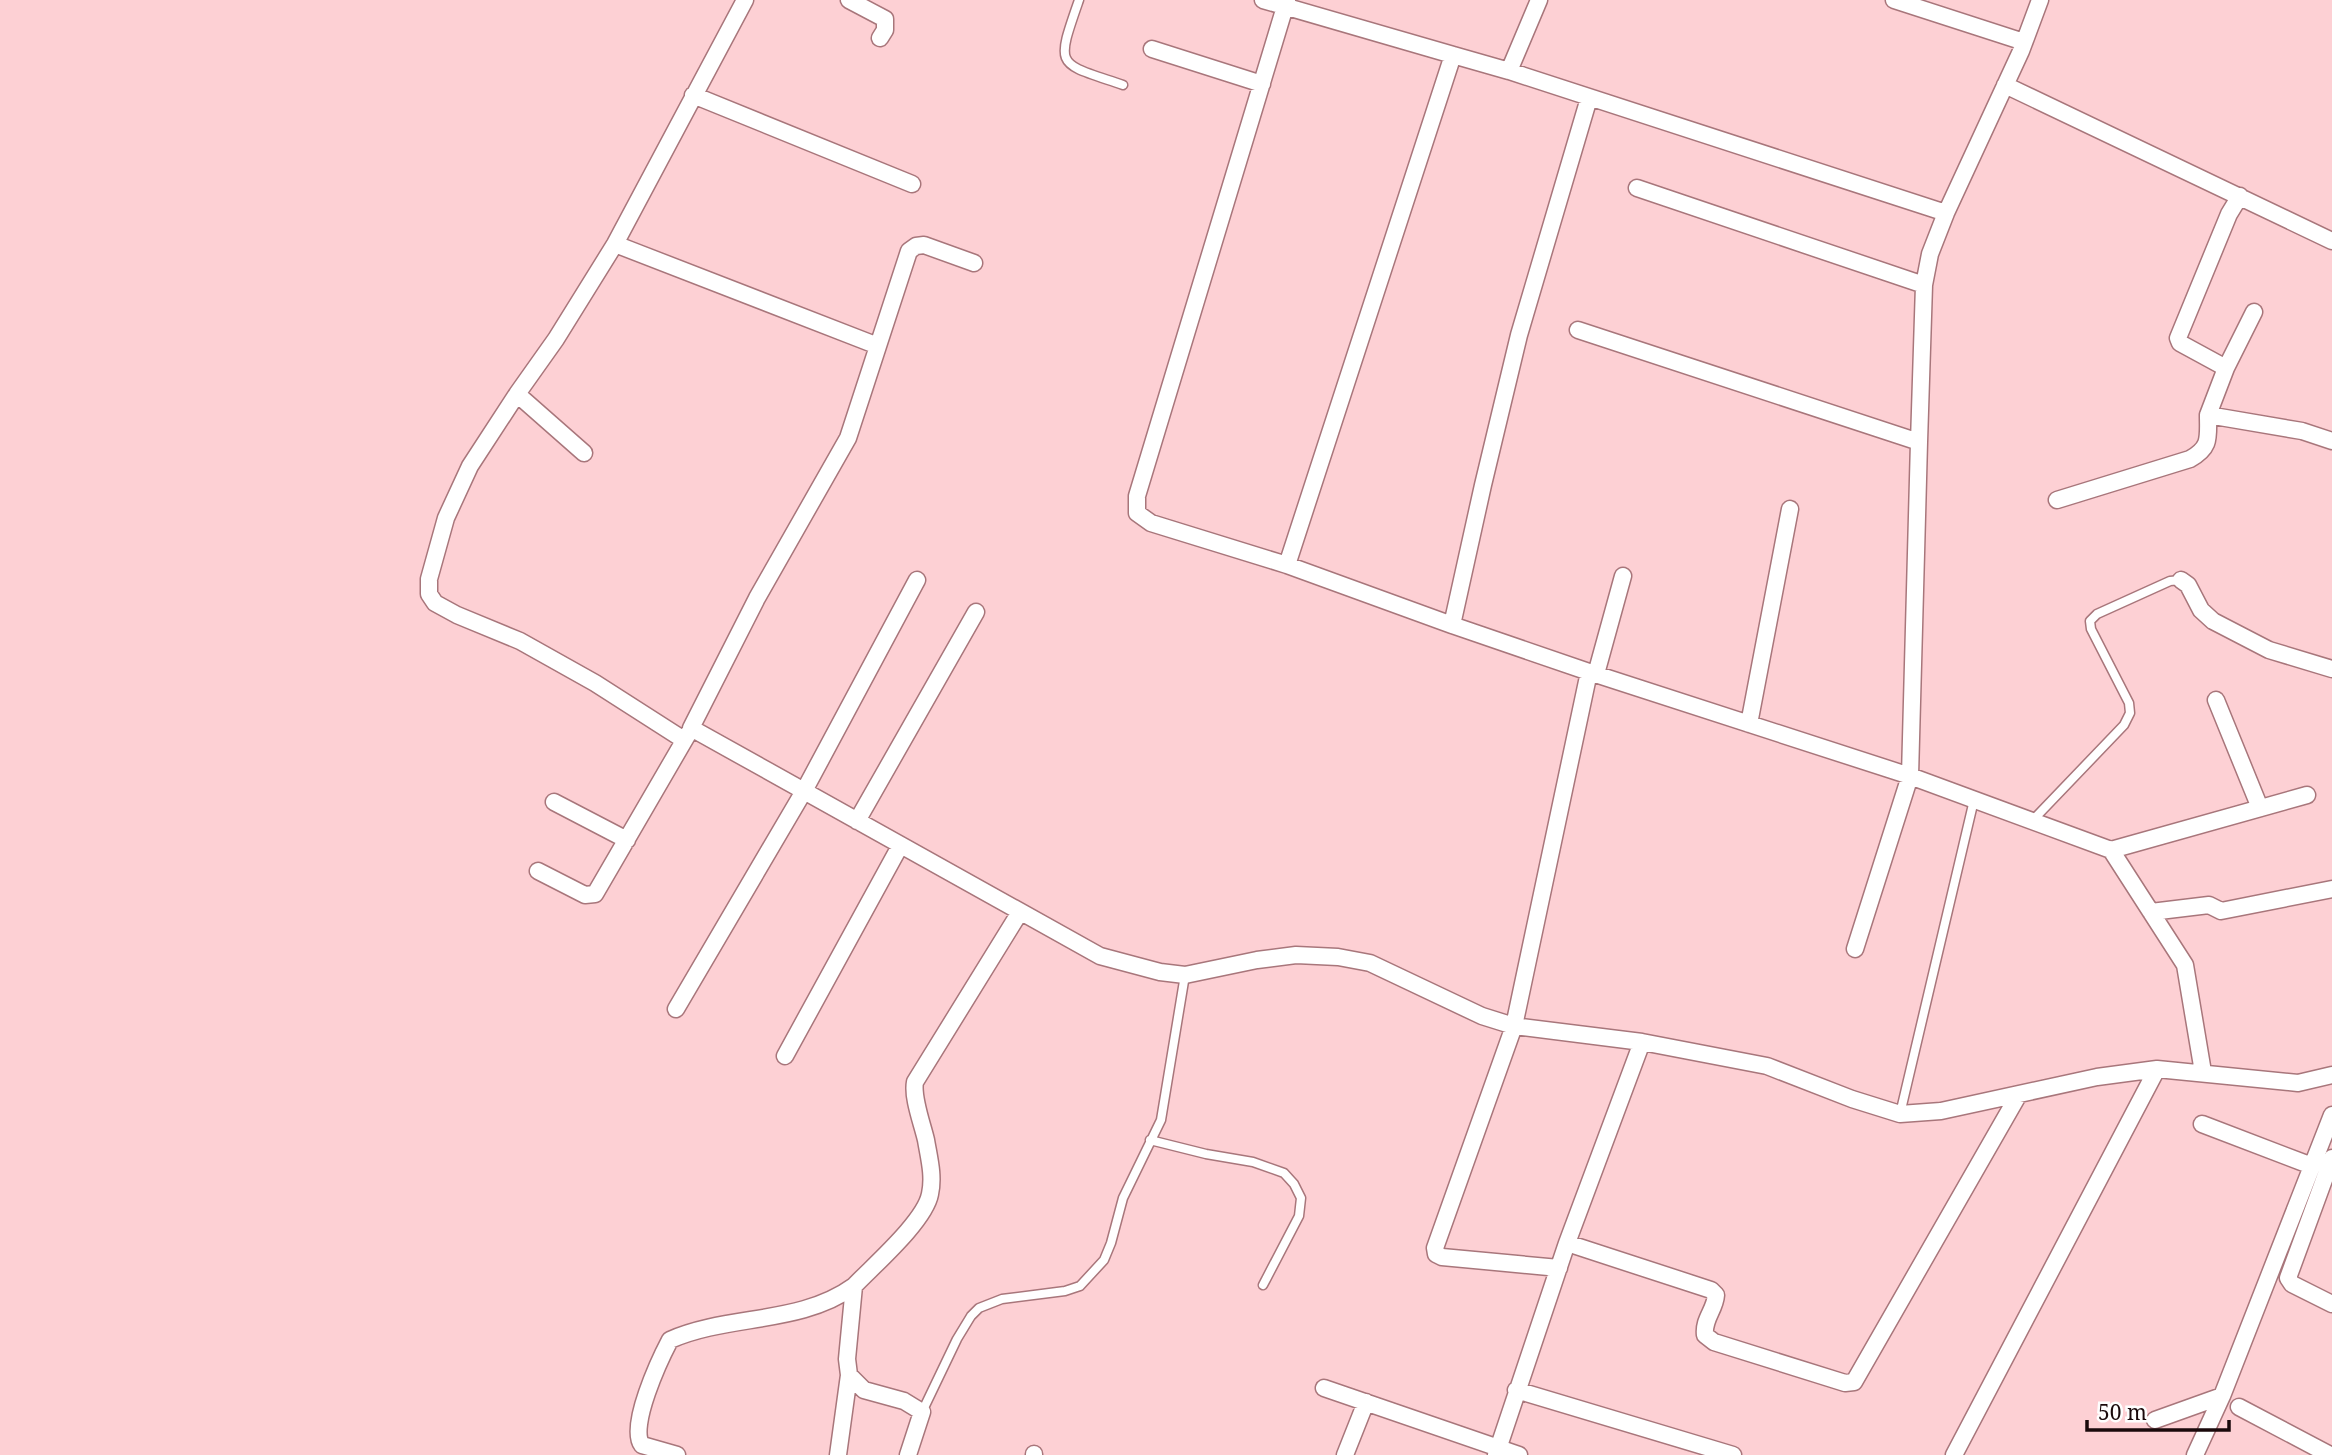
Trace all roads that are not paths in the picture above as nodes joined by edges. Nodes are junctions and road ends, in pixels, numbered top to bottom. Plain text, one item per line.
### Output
1 (745, 0) edge
2 (849, 0) edge
3 (1079, 0) edge
4 (1263, 0) edge
5 (1539, 0) edge
6 (1894, 0) edge
7 (2040, 0) edge
8 (1286, 4) edge
9 (880, 38) dead end
10 (2024, 42) junction
11 (1153, 49) dead end
12 (1453, 55) junction
13 (1509, 71) junction
14 (1262, 83) junction
15 (1123, 85) dead end
16 (2005, 85) junction
17 (693, 95) junction
18 (1589, 98) junction
19 (912, 184) dead end
20 (1637, 188) dead end
21 (2240, 196) junction
22 (1946, 213) junction
23 (2332, 241) edge
24 (615, 244) junction
25 (974, 263) dead end
26 (1924, 285) junction
27 (2254, 312) dead end
28 (1578, 330) dead end
29 (878, 346) junction
30 (2226, 368) junction
31 (517, 394) junction
32 (2208, 415) junction
33 (2332, 441) edge
34 (1919, 442) junction
35 (584, 453) dead end
36 (2057, 500) dead end
37 (1790, 509) dead end
38 (1287, 565) junction
39 (1623, 576) dead end
40 (917, 580) dead end
41 (2181, 580) joint
42 (976, 612) dead end
43 (1452, 625) junction
44 (2332, 669) edge
45 (1592, 673) junction
46 (2216, 700) dead end
47 (1749, 724) junction
48 (687, 734) junction
49 (1910, 776) junction
50 (804, 791) junction
51 (2307, 795) dead end
52 (1973, 800) junction
53 (554, 802) dead end
54 (2260, 808) junction
55 (2033, 820) junction
56 (857, 821) junction
57 (627, 840) junction
58 (900, 846) junction
59 (2111, 850) junction
60 (538, 871) dead end
61 (2332, 889) edge
62 (1020, 912) junction
63 (2151, 912) junction
64 (1855, 949) dead end
65 (1185, 975) junction
66 (676, 1009) dead end
67 (1514, 1026) junction
68 (1642, 1042) junction
69 (785, 1056) dead end
70 (2157, 1069) junction
71 (2203, 1072) junction
72 (2332, 1075) edge
73 (2019, 1094) junction
74 (1900, 1114) junction
75 (2332, 1115) edge
76 (2202, 1125) dead end
77 (1150, 1140) junction
78 (2332, 1158) edge
79 (2312, 1166) junction
80 (1567, 1243) junction
81 (1559, 1268) junction
82 (1263, 1285) dead end
83 (854, 1286) junction
84 (2332, 1304) edge
85 (849, 1375) junction
86 (1324, 1388) dead end
87 (1516, 1390) junction
88 (2222, 1396) junction
89 (1366, 1402) junction
90 (2239, 1407) dead end
91 (922, 1412) junction
92 (2155, 1420) dead end
93 (1497, 1452) edge
94 (677, 1455) edge
95 (838, 1455) edge
96 (908, 1455) edge
97 (1345, 1455) edge
98 (1519, 1455) edge
99 (1733, 1455) edge
100 (1954, 1455) edge
101 (2195, 1455) edge
102 (2330, 1455) edge

1 - 17 street
2 - 9 street
3 - 15 lane
4 - 8 street
5 - 13 street
6 - 10 street
7 - 10 street
8 - 12 street
8 - 14 street
10 - 16 street
11 - 14 street
12 - 13 street
12 - 38 street
13 - 18 street
14 - 38 street
16 - 21 street
16 - 22 street
17 - 19 street
17 - 24 street
18 - 22 street
18 - 43 street
20 - 26 street
21 - 23 street
21 - 30 street
22 - 26 street
24 - 29 street
24 - 31 street
25 - 29 street
26 - 34 street
27 - 30 street
28 - 34 street
29 - 48 street
30 - 32 street
31 - 35 street
31 - 48 street
32 - 33 street
32 - 36 street
34 - 49 street
37 - 47 street
38 - 43 street
39 - 45 street
40 - 50 street
41 - 44 street
41 - 55 lane
42 - 56 street
43 - 45 street
45 - 47 street
45 - 67 street
46 - 54 street
47 - 49 street
48 - 50 street
48 - 57 street
49 - 52 street
49 - 64 street
50 - 56 street
50 - 66 street
51 - 54 street
52 - 55 street
52 - 74 lane
53 - 57 street
54 - 59 street
55 - 59 street
56 - 58 street
57 - 60 street
58 - 62 street
58 - 69 street
59 - 63 street
61 - 63 street
62 - 65 street
62 - 83 street
63 - 71 street
65 - 67 street
65 - 77 lane
67 - 68 street
67 - 81 street
68 - 74 street
68 - 80 street
70 - 71 street
70 - 73 street
70 - 100 street
71 - 72 street
73 - 74 street
73 - 80 street
75 - 79 street
76 - 79 street
77 - 82 lane
77 - 91 lane
78 - 84 street
79 - 88 street
80 - 81 street
81 - 87 street
83 - 85 street
83 - 94 street
85 - 91 street
85 - 95 street
86 - 89 street
87 - 93 street
87 - 99 street
88 - 92 street
88 - 101 street
89 - 93 street
89 - 97 street
90 - 102 street
91 - 96 street
93 - 98 street

